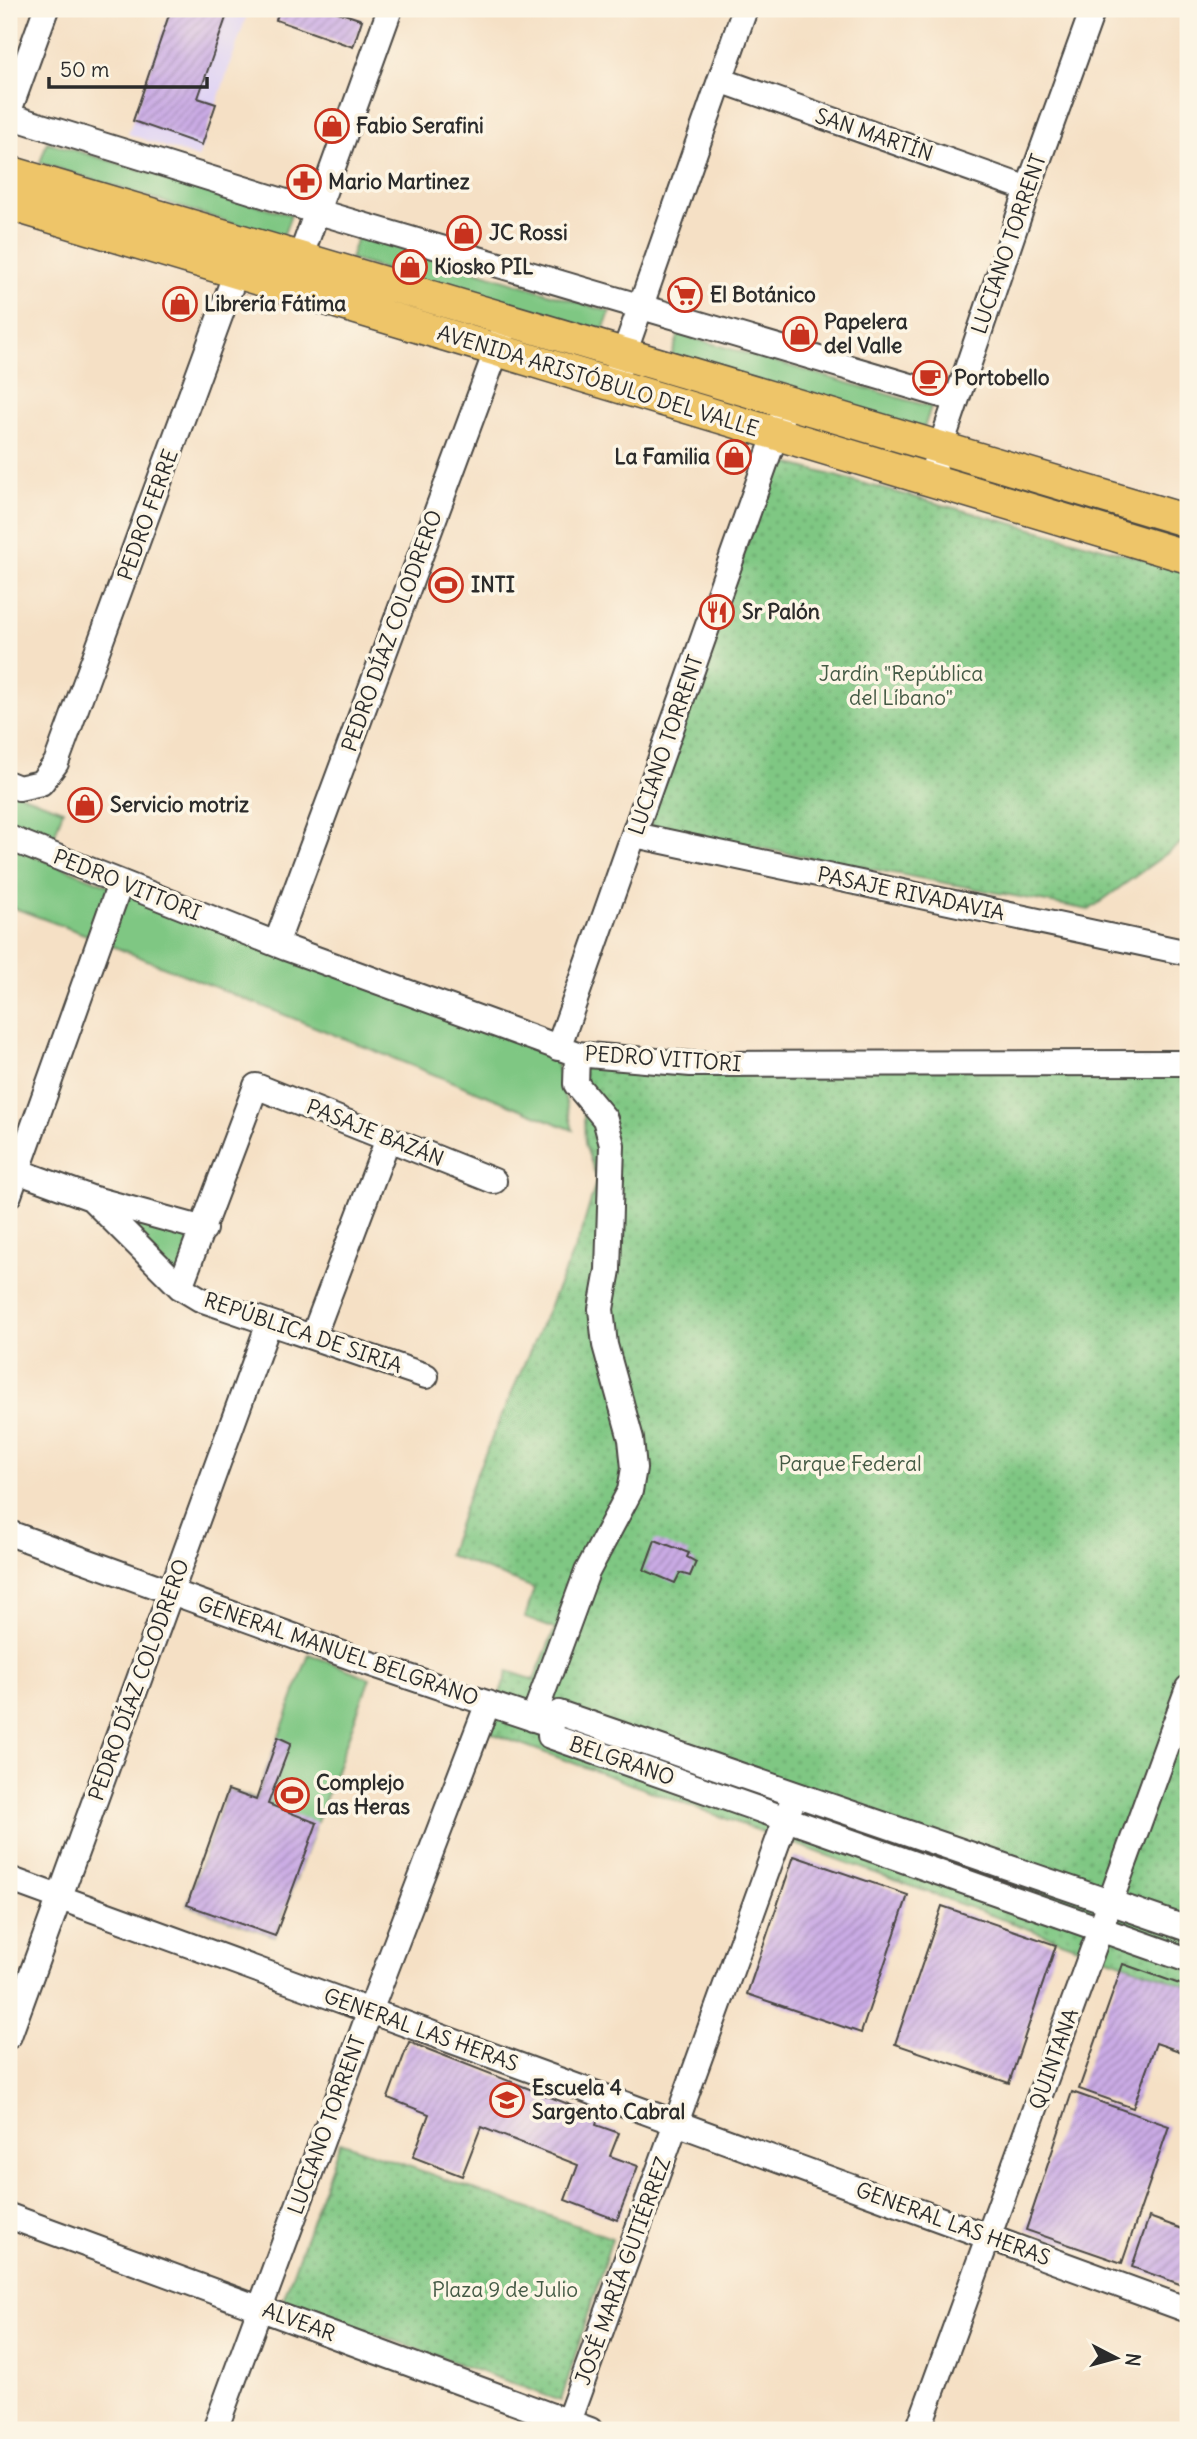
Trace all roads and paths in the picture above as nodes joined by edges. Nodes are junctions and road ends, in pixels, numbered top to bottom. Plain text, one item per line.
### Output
1 (46, 9) edge
2 (390, 9) edge
3 (745, 9) edge
4 (1093, 9) edge
5 (720, 80) junction
6 (9, 114) edge
7 (9, 172) edge
8 (1028, 189) junction
9 (9, 204) edge
10 (315, 211) junction
11 (247, 242) junction
12 (299, 258) junction
13 (236, 274) junction
14 (289, 289) junction
15 (639, 306) junction
16 (507, 319) junction
17 (497, 350) junction
18 (623, 354) junction
19 (613, 385) junction
20 (955, 399) junction
21 (787, 402) junction
22 (774, 434) junction
23 (939, 447) junction
24 (929, 481) junction
25 (1188, 521) edge
26 (1188, 557) edge
27 (9, 784) edge
28 (635, 835) junction
29 (9, 838) edge
30 (120, 884) junction
31 (276, 943) junction
32 (1187, 949) edge
33 (567, 1051) junction
34 (1188, 1063) edge
35 (388, 1139) junction
36 (13, 1169) edge
37 (494, 1181) dead end
38 (9, 1195) edge
39 (92, 1198) junction
40 (204, 1228) junction
41 (180, 1287) junction
42 (269, 1323) junction
43 (313, 1337) junction
44 (426, 1376) dead end
45 (9, 1533) edge
46 (171, 1593) junction
47 (1188, 1688) edge
48 (488, 1703) junction
49 (542, 1721) junction
50 (791, 1806) junction
51 (9, 1879) edge
52 (60, 1897) junction
53 (1111, 1901) junction
54 (1101, 1929) junction
55 (1188, 1929) edge
56 (1188, 1960) edge
57 (370, 2011) junction
58 (9, 2036) edge
59 (676, 2123) junction
60 (9, 2216) edge
61 (989, 2238) junction
62 (260, 2307) junction
63 (1188, 2310) edge
64 (574, 2428) edge
65 (215, 2430) edge
66 (918, 2430) edge

1 - 6 street
2 - 10 street
3 - 5 street
4 - 8 street, LUCIANO TORRENT
5 - 8 street, SAN MARTÍN
5 - 15 street
6 - 10 street
7 - 11 main road, AVENIDA ARISTÓBULO DEL VALLE
8 - 20 street, LUCIANO TORRENT
9 - 13 main road, AVENIDA ARISTÓBULO DEL VALLE
10 - 12 street
10 - 15 street
11 - 12 main road, AVENIDA ARISTÓBULO DEL VALLE
11 - 13 street, PEDRO FERRE
12 - 14 street
12 - 16 main road, AVENIDA ARISTÓBULO DEL VALLE
13 - 14 main road, AVENIDA ARISTÓBULO DEL VALLE
13 - 27 street, PEDRO FERRE
14 - 17 main road, AVENIDA ARISTÓBULO DEL VALLE
15 - 18 street
15 - 20 street
16 - 17 street, PEDRO DÍAZ COLODRERO
16 - 18 main road, AVENIDA ARISTÓBULO DEL VALLE
17 - 19 main road, AVENIDA ARISTÓBULO DEL VALLE
17 - 31 street, PEDRO DÍAZ COLODRERO
18 - 19 street
18 - 21 main road, AVENIDA ARISTÓBULO DEL VALLE
19 - 22 main road, AVENIDA ARISTÓBULO DEL VALLE
20 - 23 street, LUCIANO TORRENT
21 - 22 street, LUCIANO TORRENT
21 - 23 main road, AVENIDA ARISTÓBULO DEL VALLE
22 - 24 main road, AVENIDA ARISTÓBULO DEL VALLE
22 - 28 street, LUCIANO TORRENT
23 - 24 street, LUCIANO TORRENT
23 - 25 main road, AVENIDA ARISTÓBULO DEL VALLE
24 - 26 main road, AVENIDA ARISTÓBULO DEL VALLE
28 - 32 street, PASAJE RIVADAVIA
28 - 33 street, LUCIANO TORRENT
29 - 30 street, PEDRO VITTORI
30 - 31 street, PEDRO VITTORI
30 - 36 street
31 - 33 street, PEDRO VITTORI
33 - 34 street, PEDRO VITTORI
33 - 49 street, LUCIANO TORRENT
35 - 37 street, PASAJE BAZÁN
35 - 40 street, PASAJE BAZÁN
35 - 43 street
36 - 38 street
36 - 39 street, REPÚBLICA DE SIRIA
39 - 40 street, REPÚBLICA DE SIRIA
39 - 41 street, REPÚBLICA DE SIRIA
40 - 41 street
41 - 42 street, REPÚBLICA DE SIRIA
42 - 43 street, REPÚBLICA DE SIRIA
42 - 46 street, PEDRO DÍAZ COLODRERO
43 - 44 street, REPÚBLICA DE SIRIA
45 - 46 street, GENERAL MANUEL BELGRANO
46 - 48 street, GENERAL MANUEL BELGRANO
46 - 52 street, PEDRO DÍAZ COLODRERO
47 - 53 street, QUINTANA
48 - 49 street, GENERAL MANUEL BELGRANO
48 - 57 street, LUCIANO TORRENT
49 - 50 street, BELGRANO
50 - 53 street, BELGRANO
50 - 54 street, BELGRANO
50 - 59 street, JOSÉ MARÍA GUTIÉRREZ
51 - 52 street, GENERAL LAS HERAS
52 - 57 street, GENERAL LAS HERAS
52 - 58 street, PEDRO DÍAZ COLODRERO
53 - 54 street, QUINTANA
53 - 55 street, BELGRANO
54 - 56 street, BELGRANO
54 - 61 street, QUINTANA
57 - 59 street, GENERAL LAS HERAS
57 - 62 street, LUCIANO TORRENT
59 - 61 street, GENERAL LAS HERAS
59 - 64 street, JOSÉ MARÍA GUTIÉRREZ
60 - 62 street, ALVEAR
61 - 63 street, GENERAL LAS HERAS
61 - 66 street, QUINTANA
62 - 64 street, ALVEAR
62 - 65 street, LUCIANO TORRENT

